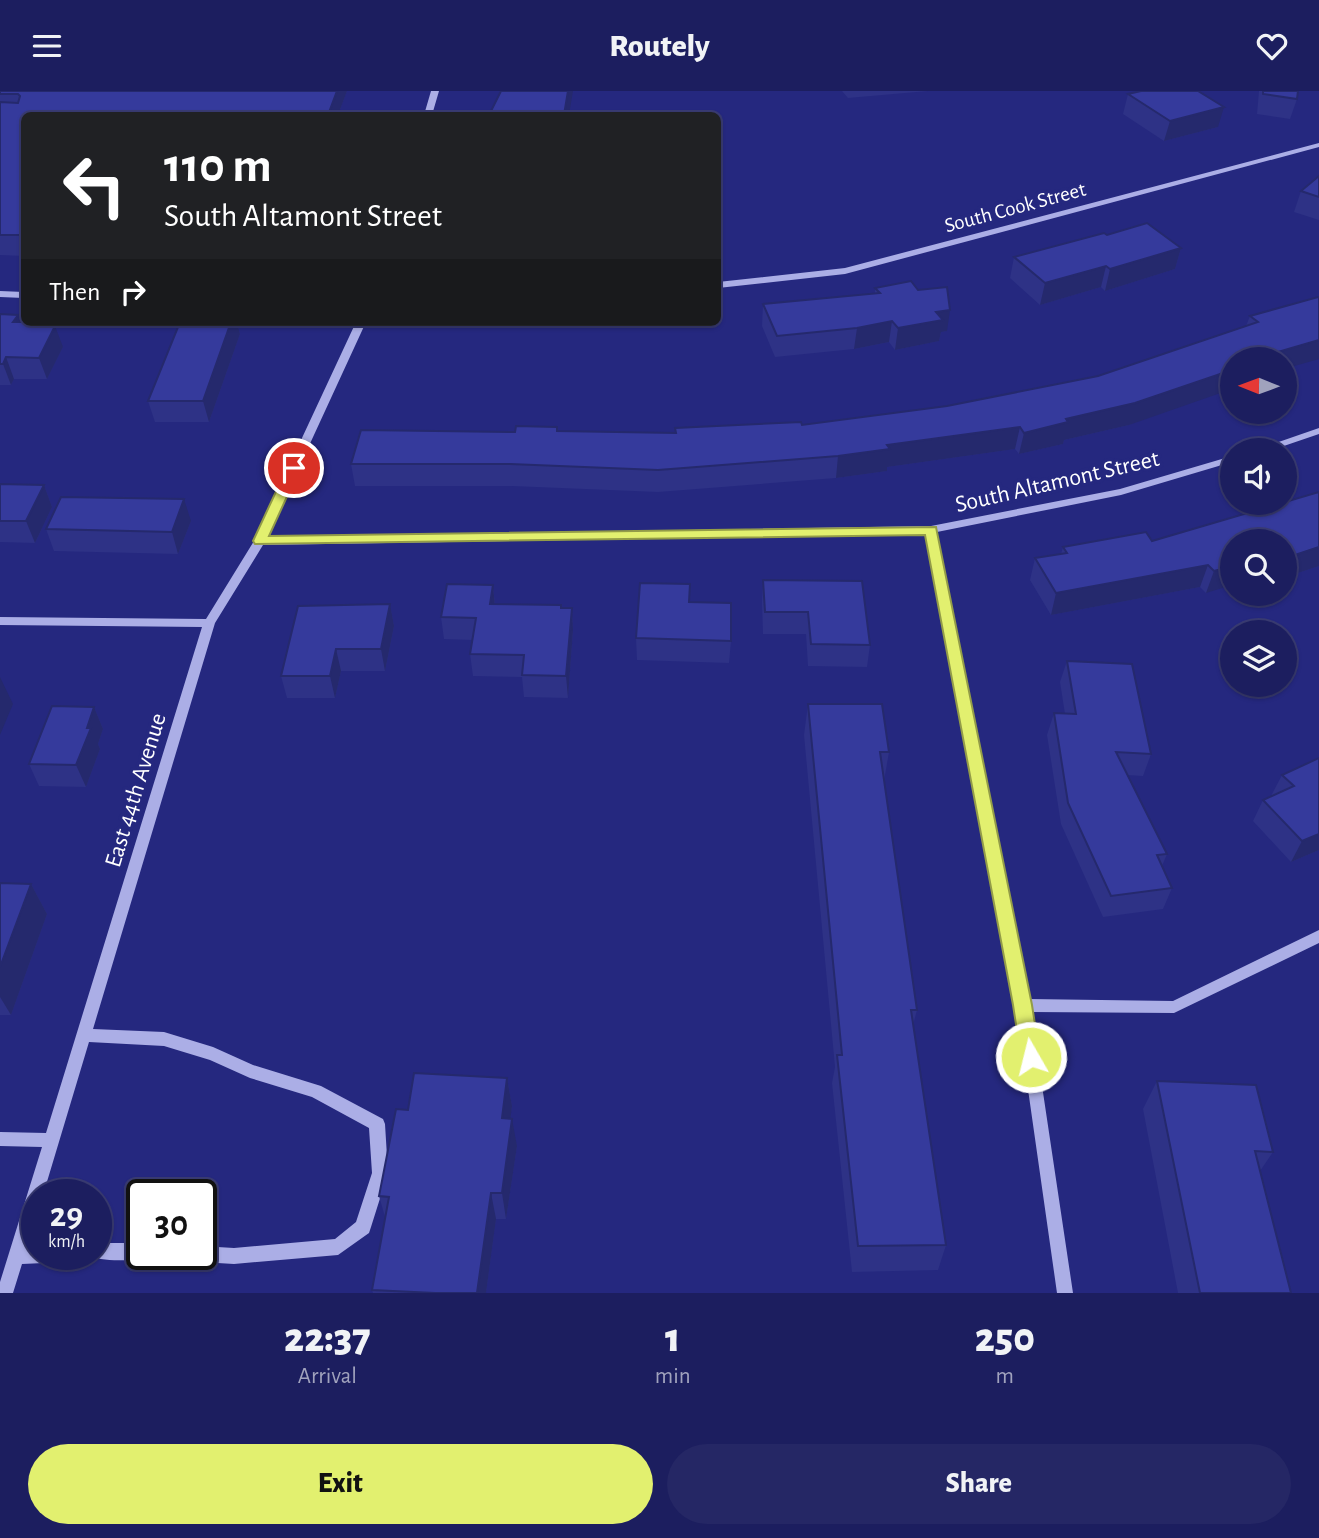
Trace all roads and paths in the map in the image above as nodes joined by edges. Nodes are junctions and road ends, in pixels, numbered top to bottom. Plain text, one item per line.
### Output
1 (435, 91) edge
2 (429, 112) edge
3 (1319, 145) edge
4 (721, 285) edge
5 (0, 294) edge
6 (21, 295) edge
7 (359, 326) edge
8 (1319, 431) edge
9 (1297, 438) edge
10 (1220, 463) edge
11 (931, 530) junction
12 (260, 541) junction
13 (0, 621) edge
14 (209, 623) junction
15 (1319, 936) edge
16 (1023, 1005) junction
17 (84, 1035) junction
18 (0, 1139) edge
19 (53, 1140) junction
20 (217, 1255) edge
21 (17, 1257) junction
22 (21, 1257) edge
23 (5, 1293) edge
24 (1065, 1293) edge

1 - 2 street
3 - 4 street, South Cook Street
5 - 6 street
7 - 12 street, East 44th Avenue
8 - 9 street
10 - 11 street, South Altamont Street
11 - 12 street, South Altamont Street
11 - 16 street
12 - 14 street, East 44th Avenue
13 - 14 street
14 - 17 street, East 44th Avenue
15 - 16 street
16 - 24 street
17 - 19 street, East 44th Avenue
17 - 20 street
18 - 19 street
19 - 21 street, East 44th Avenue
21 - 22 street
21 - 23 street, East 44th Avenue

